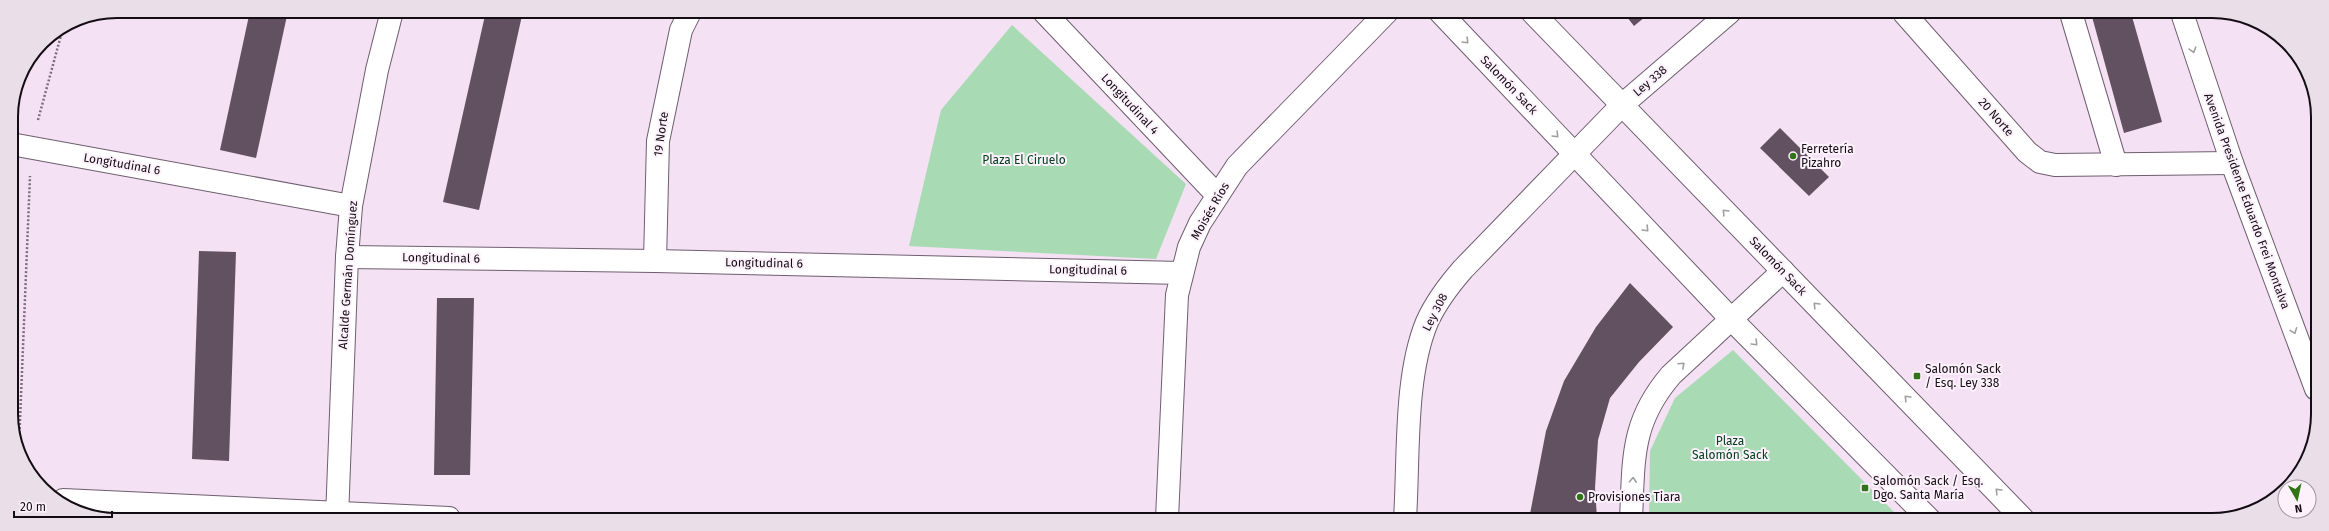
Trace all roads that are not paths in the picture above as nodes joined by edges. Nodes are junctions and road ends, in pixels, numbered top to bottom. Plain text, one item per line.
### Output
1 (390, 18) edge
2 (687, 18) edge
3 (1050, 18) edge
4 (1381, 18) edge
5 (1446, 18) edge
6 (1538, 18) edge
7 (1722, 18) edge
8 (1908, 18) edge
9 (2072, 18) edge
10 (2184, 18) edge
11 (1622, 106) junction
12 (21, 146) edge
13 (1575, 155) junction
14 (2232, 163) junction
15 (2116, 165) junction
16 (1217, 195) junction
17 (351, 206) junction
18 (347, 257) junction
19 (655, 261) junction
20 (1182, 272) junction
21 (1783, 272) junction
22 (1732, 320) junction
23 (2311, 376) edge
24 (68, 500) edge
25 (286, 513) edge
26 (337, 513) edge
27 (1167, 513) edge
28 (1405, 513) edge
29 (1632, 513) edge
30 (1923, 513) edge
31 (2017, 513) edge

1 - 17 street, Alcalde Germán Domínguez
2 - 19 street, 19 Norte
3 - 16 street, Longitudinal 4
4 - 16 street, Moisés Ríos
5 -> 13 street, Salomón Sack
6 - 11 street, Salomón Sack
7 - 11 street, Ley 338
8 - 15 street, 20 Norte
9 - 15 street
10 -> 14 street, Avenida Presidente Eduardo Frei Montalva
11 - 13 street, Ley 338
21 -> 11 street, Salomón Sack
12 - 17 street, Longitudinal 6
13 -> 22 street, Salomón Sack
13 - 28 street, Ley 308
14 - 15 street, 20 Norte
14 -> 23 street, Avenida Presidente Eduardo Frei Montalva
16 - 20 street, Moisés Ríos
17 - 18 street, Alcalde Germán Domínguez
18 - 19 street, Longitudinal 6
18 - 26 street, Alcalde Germán Domínguez
19 - 20 street, Longitudinal 6
20 - 27 street, Moisés Ríos
21 - 22 street
31 -> 21 street, Salomón Sack
29 -> 22 street
22 -> 30 street, Salomón Sack
24 - 25 street

